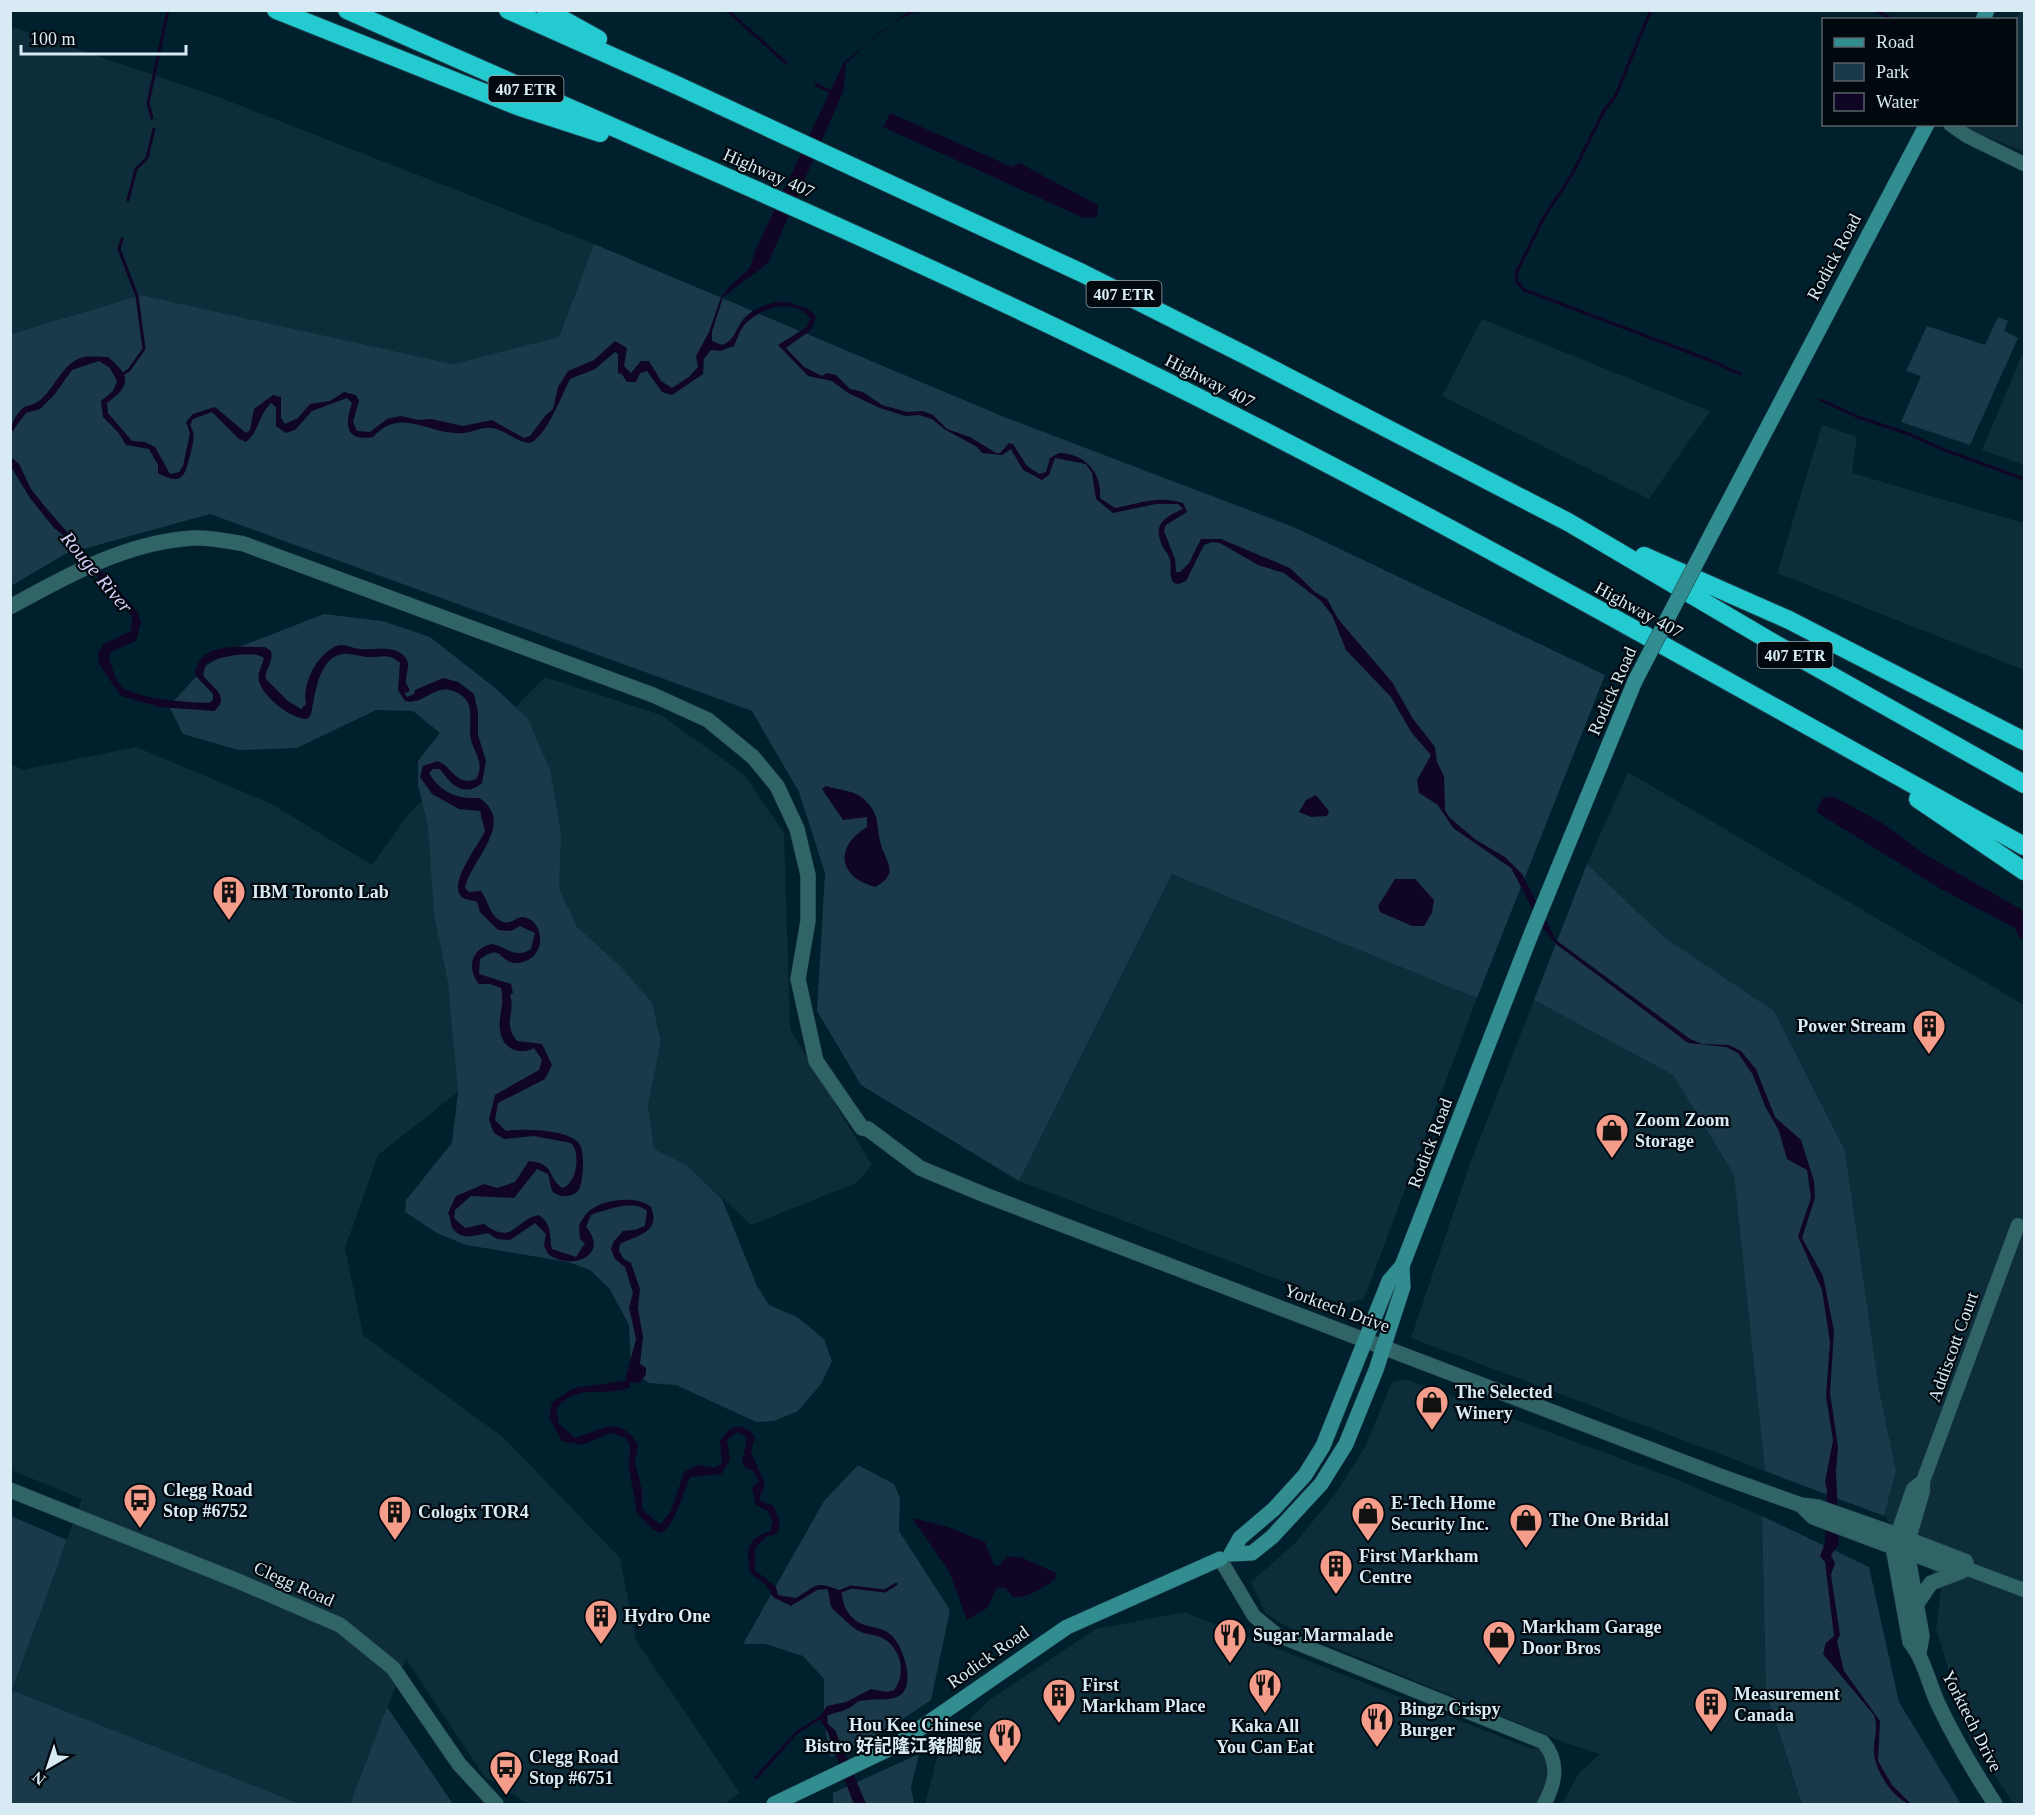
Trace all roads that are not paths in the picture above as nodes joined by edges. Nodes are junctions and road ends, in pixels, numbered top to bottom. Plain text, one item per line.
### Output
1 (276, 10) edge
2 (347, 10) edge
3 (508, 10) edge
4 (546, 10) edge
5 (672, 83) junction
6 (1927, 126) edge
7 (1953, 126) edge
8 (691, 162) junction
9 (2025, 164) edge
10 (1568, 522) junction
11 (10, 606) edge
12 (2025, 741) edge
13 (1843, 746) junction
14 (2025, 784) edge
15 (2025, 846) edge
16 (2025, 871) edge
17 (2018, 1225) dead end
18 (1402, 1266) junction
19 (1367, 1340) junction
20 (1383, 1346) junction
21 (10, 1490) edge
22 (1901, 1543) junction
23 (1226, 1556) junction
24 (1964, 1570) junction
25 (2025, 1590) edge
26 (1916, 1605) junction
27 (1919, 1653) junction
28 (496, 1804) edge
29 (776, 1804) edge
30 (1544, 1804) edge
31 (1995, 1804) edge

1 - 8 highway
2 - 8 highway, Highway 407 / 407 ETR
3 - 5 highway, 407 ETR
4 - 5 highway
5 - 10 highway, 407 ETR
6 - 18 main road, Rodick Road, bridge
7 - 9 street
8 - 13 highway, Highway 407 / 407 ETR
10 - 12 highway
10 - 14 highway, 407 ETR
11 - 19 street, Yorktech Drive
13 - 15 highway, Highway 407 / 407 ETR
13 - 16 highway
17 - 22 street, Addiscott Court
18 - 19 main road, Rodick Road
18 - 20 main road, Rodick Road
19 - 20 street, Yorktech Drive
19 - 23 main road, Rodick Road
20 - 22 street, Yorktech Drive
20 - 23 main road, Rodick Road
21 - 28 street, Clegg Road
22 - 24 street
22 - 26 street, Yorktech Drive
22 - 27 street, Yorktech Drive
23 - 29 main road, Rodick Road
23 - 30 street
24 - 25 street
24 - 26 street
26 - 27 street, Yorktech Drive
27 - 31 street, Yorktech Drive

